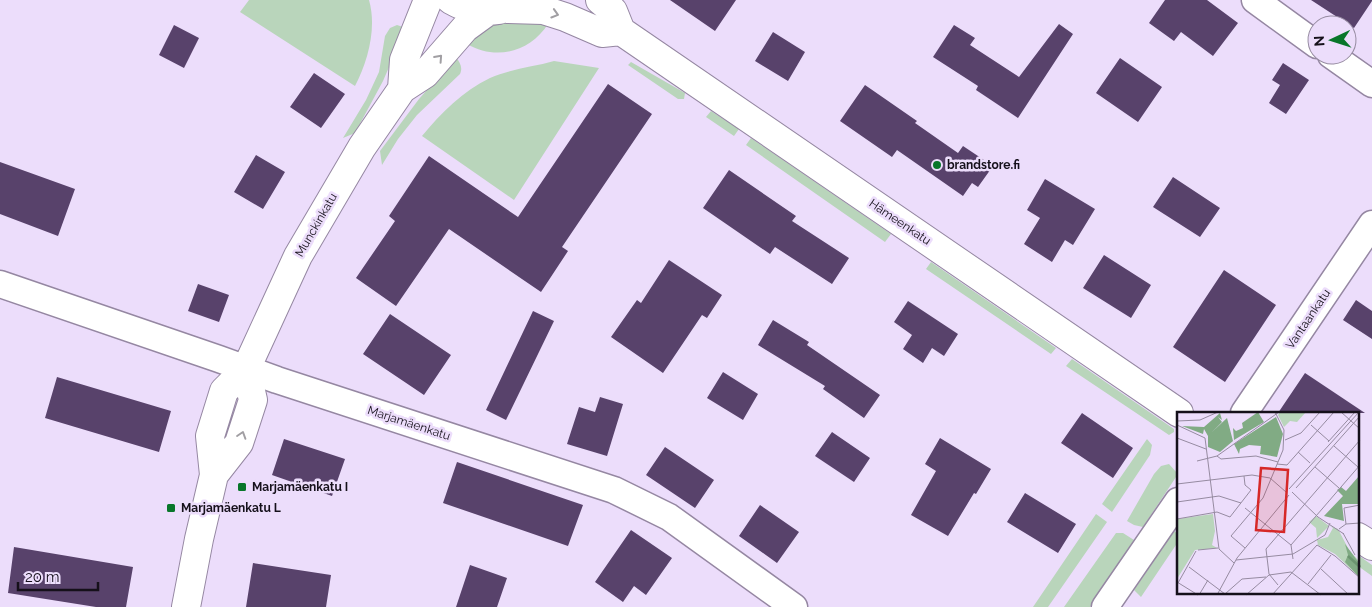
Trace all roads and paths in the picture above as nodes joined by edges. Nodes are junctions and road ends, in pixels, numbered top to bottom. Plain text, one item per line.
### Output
1 (428, 0) edge
2 (451, 0) edge
3 (600, 0) edge
4 (1255, 0) edge
5 (506, 7) edge
6 (621, 31) junction
7 (1307, 38) edge
8 (1345, 65) edge
9 (1372, 84) edge
10 (402, 89) junction
11 (1372, 224) edge
12 (0, 284) edge
13 (246, 370) junction
14 (1178, 412) edge
15 (1245, 412) edge
16 (1177, 502) edge
17 (1360, 538) edge
18 (1372, 546) edge
19 (186, 607) edge
20 (794, 607) edge
21 (1105, 607) edge

1 - 10 main road
2 - 5 main road
3 - 6 main road
4 - 7 street
5 -> 6 main road
10 -> 5 main road, Munckinkatu
6 - 14 main road, Hämeenkatu
8 - 9 street
10 - 13 main road, Munckinkatu
11 - 15 street, Vantaankatu
12 - 13 street, Marjamäenkatu
13 - 19 main road, Munckinkatu
13 - 20 street, Marjamäenkatu
16 - 21 street
17 - 18 main road

